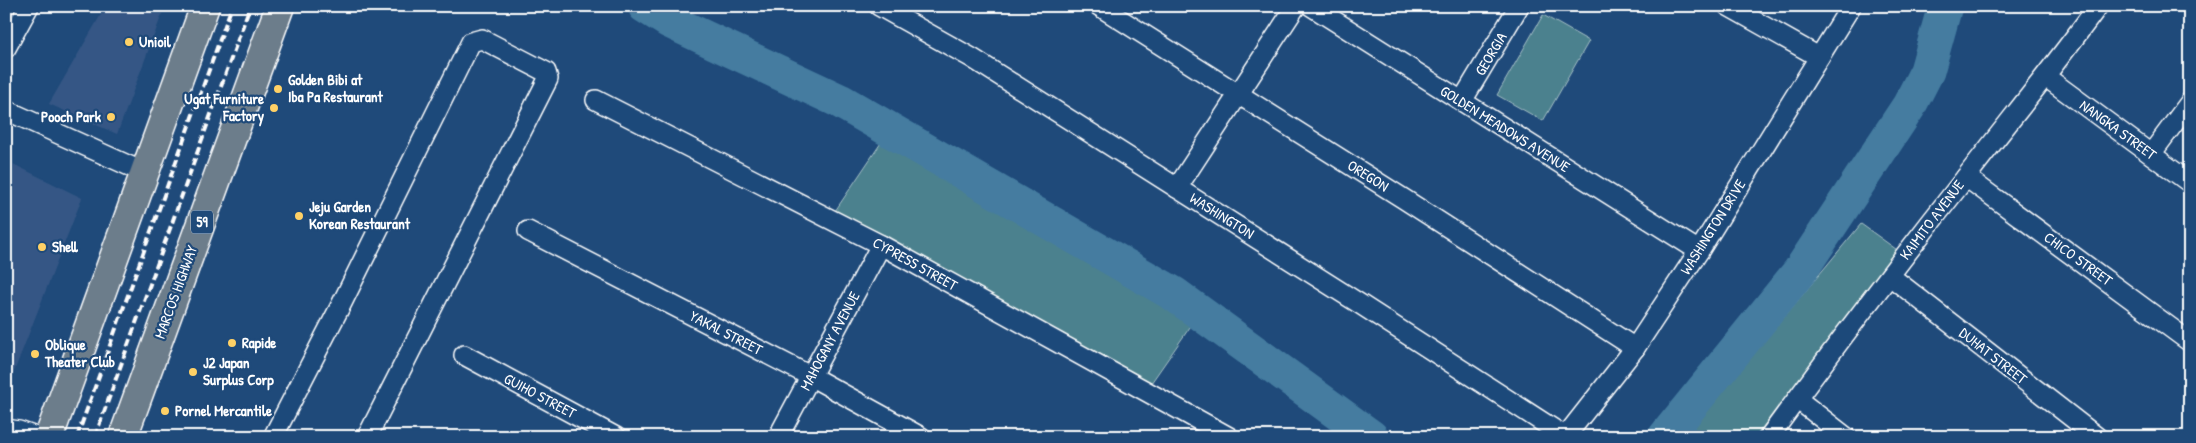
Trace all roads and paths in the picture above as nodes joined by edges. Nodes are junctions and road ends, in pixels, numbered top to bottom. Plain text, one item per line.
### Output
1 (29, 6) edge
2 (205, 6) edge
3 (280, 6) edge
4 (879, 6) edge
5 (1099, 6) edge
6 (1296, 6) edge
7 (1311, 6) edge
8 (1520, 6) edge
9 (1728, 6) edge
10 (1851, 6) edge
11 (2098, 6) edge
12 (6, 48) edge
13 (1819, 57) junction
14 (2046, 77) junction
15 (1239, 94) junction
16 (596, 100) dead end
17 (1462, 101) junction
18 (2190, 102) edge
19 (6, 110) edge
20 (2151, 154) junction
21 (145, 173) junction
22 (1966, 177) junction
23 (2190, 183) edge
24 (1177, 188) junction
25 (528, 231) dead end
26 (882, 245) junction
27 (1699, 251) junction
28 (1890, 276) junction
29 (2190, 342) edge
30 (1634, 348) junction
31 (464, 356) dead end
32 (812, 377) junction
33 (1797, 399) junction
34 (6, 429) edge
35 (1560, 434) joint
36 (36, 437) edge
37 (49, 437) edge
38 (123, 437) edge
39 (273, 437) edge
40 (367, 437) edge
41 (616, 437) edge
42 (778, 437) edge
43 (921, 437) edge
44 (1229, 437) edge
45 (1769, 437) edge
46 (1846, 437) edge
47 (2097, 437) edge

1 - 12 street
2 - 21 main road
3 - 38 main road, MARCOS HIGHWAY / 59
4 - 24 street, WASHINGTON
5 - 15 street, OREGON
6 - 15 street
7 - 17 street, GOLDEN MEADOWS AVENUE
8 - 17 street, GEORGIA
9 - 13 street
10 - 13 street, WASHINGTON DRIVE
11 - 14 street, KAIMITO AVENUE
13 - 27 street, WASHINGTON DRIVE
14 - 20 street, NANGKA STREET
14 - 22 street, KAIMITO AVENUE
15 - 24 street
15 - 30 street, OREGON
16 - 26 street, CYPRESS STREET
17 - 27 street, GOLDEN MEADOWS AVENUE
18 - 20 street
19 - 21 street
20 - 23 street, NANGKA STREET
21 - 37 main road
22 - 28 street, KAIMITO AVENUE
22 - 29 street, CHICO STREET
24 - 35 street, WASHINGTON
25 - 32 street, YAKAL STREET
26 - 32 street, MAHOGANY AVENUE
26 - 44 street, CYPRESS STREET
27 - 30 street, WASHINGTON DRIVE
28 - 33 street, KAIMITO AVENUE
28 - 47 street, DUHAT STREET
30 - 35 street, WASHINGTON DRIVE
31 - 41 street, GUIHO STREET
32 - 42 street, MAHOGANY AVENUE
32 - 43 street, YAKAL STREET
33 - 45 street, KAIMITO AVENUE
33 - 46 street
34 - 36 street
39 - 40 street

